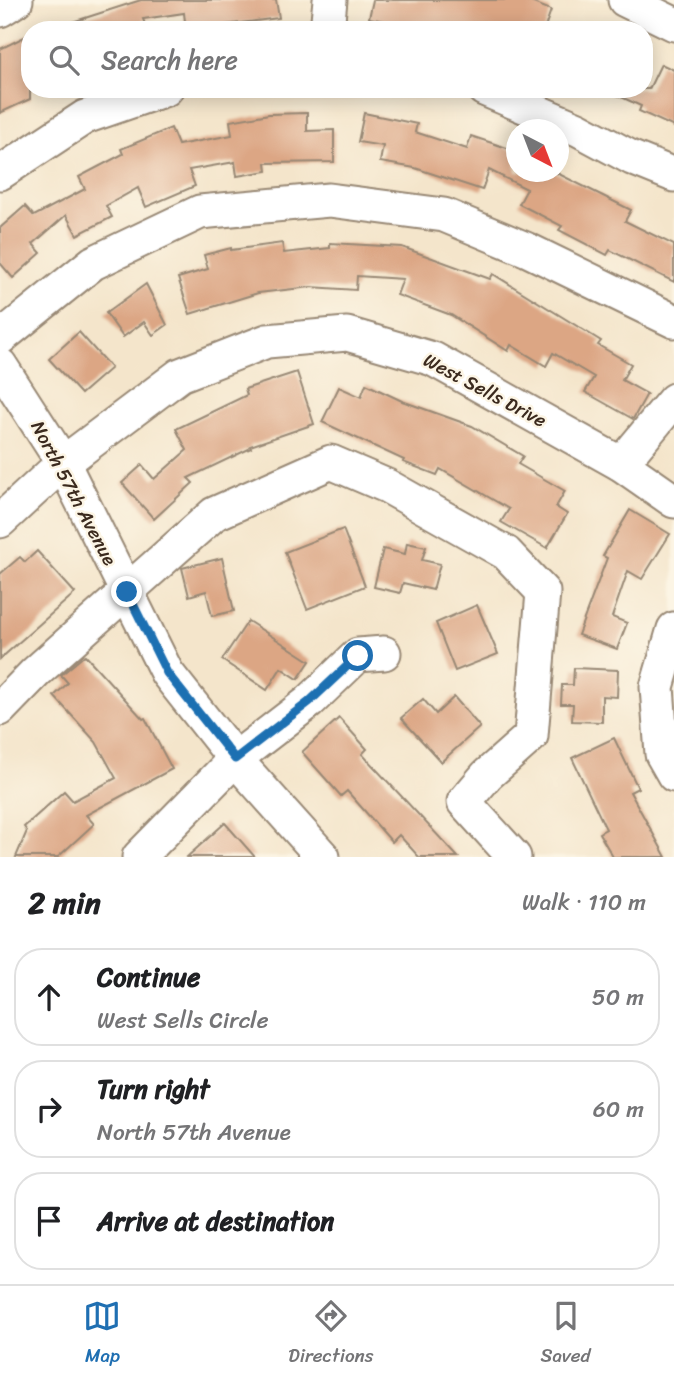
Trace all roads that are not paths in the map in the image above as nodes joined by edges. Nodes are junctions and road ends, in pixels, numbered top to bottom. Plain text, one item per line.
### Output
1 (16, 0) edge
2 (330, 0) edge
3 (625, 0) edge
4 (0, 10) edge
5 (328, 21) edge
6 (674, 24) edge
7 (140, 98) edge
8 (505, 98) edge
9 (0, 173) edge
10 (674, 175) edge
11 (674, 321) edge
12 (0, 338) edge
13 (0, 365) edge
14 (674, 400) edge
15 (63, 463) junction
16 (621, 464) junction
17 (674, 501) edge
18 (0, 521) edge
19 (127, 592) junction
20 (674, 629) edge
21 (384, 653) dead end
22 (0, 709) edge
23 (235, 759) junction
24 (674, 775) edge
25 (139, 857) edge
26 (323, 857) edge
27 (514, 857) edge

1 - 4 street
2 - 5 street
3 - 6 street
7 - 9 street
8 - 10 street
11 - 12 street
13 - 15 street, North 57th Avenue
14 - 16 street
15 - 16 street, West Sells Drive
15 - 18 street, West Sells Drive
15 - 19 street, North 57th Avenue
16 - 17 street, West Sells Drive
19 - 22 street
19 - 23 street, North 57th Avenue
19 - 27 street
20 - 24 street
21 - 23 street
23 - 25 street
23 - 26 street, North 57th Avenue

